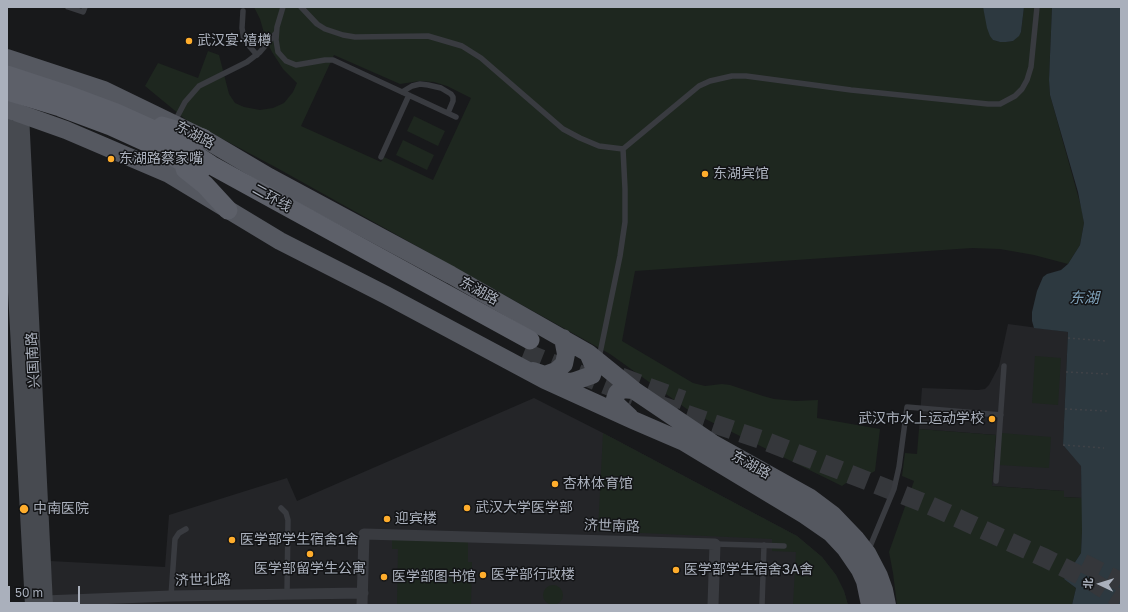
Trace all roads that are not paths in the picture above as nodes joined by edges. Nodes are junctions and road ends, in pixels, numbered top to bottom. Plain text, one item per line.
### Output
1 (68, 7) edge
2 (84, 7) edge
3 (283, 7) edge
4 (301, 7) edge
5 (1037, 7) edge
6 (243, 11) dead end
7 (276, 33) junction
8 (257, 55) junction
9 (7, 58) edge
10 (7, 75) edge
11 (7, 90) edge
12 (402, 92) junction
13 (409, 95) junction
14 (14, 112) edge
15 (116, 113) junction
16 (448, 113) junction
17 (456, 117) dead end
18 (174, 124) junction
19 (7, 126) edge
20 (203, 138) junction
21 (156, 146) junction
22 (623, 149) junction
23 (381, 157) dead end
24 (228, 210) junction
25 (563, 338) junction
26 (525, 353) junction
27 (597, 365) junction
28 (1004, 366) dead end
29 (545, 380) junction
30 (633, 390) junction
31 (609, 409) junction
32 (1001, 415) junction
33 (633, 420) junction
34 (996, 481) dead end
35 (281, 508) dead end
36 (186, 529) dead end
37 (715, 544) junction
38 (764, 545) junction
39 (784, 546) dead end
40 (867, 553) junction
41 (363, 593) junction
42 (287, 594) junction
43 (171, 596) junction
44 (41, 604) edge
45 (362, 605) edge
46 (713, 605) edge
47 (762, 605) edge
48 (870, 605) edge
49 (887, 605) edge

1 - 2 lane
3 - 7 lane
4 - 22 lane
5 - 22 lane
6 - 8 lane
7 - 8 lane
7 - 12 lane
8 - 18 lane
9 - 18 main road, 东湖路
10 - 15 highway, 二环线
11 - 21 highway, 二环线
12 - 13 lane
12 - 16 lane
13 - 16 lane
13 - 23 lane
14 - 24 main road, 东湖路
14 - 44 main road, 兴国南路
15 - 20 highway
15 - 26 highway, 二环线
16 - 17 lane
18 - 20 main road, 东湖路
19 - 44 main road, 兴国南路
20 - 25 main road, 东湖路
21 - 24 highway
21 - 26 highway, 二环线
22 - 27 lane
24 - 26 main road, 东湖路
25 - 26 main road
25 - 27 main road, 东湖路
26 - 29 main road, 东湖路
27 - 29 main road
27 - 30 main road, 东湖路
27 - 31 main road
28 - 32 lane
29 - 31 main road, 东湖路
30 - 33 main road
30 - 40 main road, 东湖路
31 - 33 main road, 东湖路
32 - 34 lane
32 - 40 lane
33 - 48 main road, 东湖路
35 - 42 lane
36 - 43 lane
37 - 38 lane
37 - 41 street, 济世南路
37 - 46 street
38 - 39 lane
38 - 47 lane
40 - 49 main road, 东湖路
41 - 42 street, 济世北路
41 - 45 street
42 - 43 street, 济世北路
43 - 44 street, 济世北路

